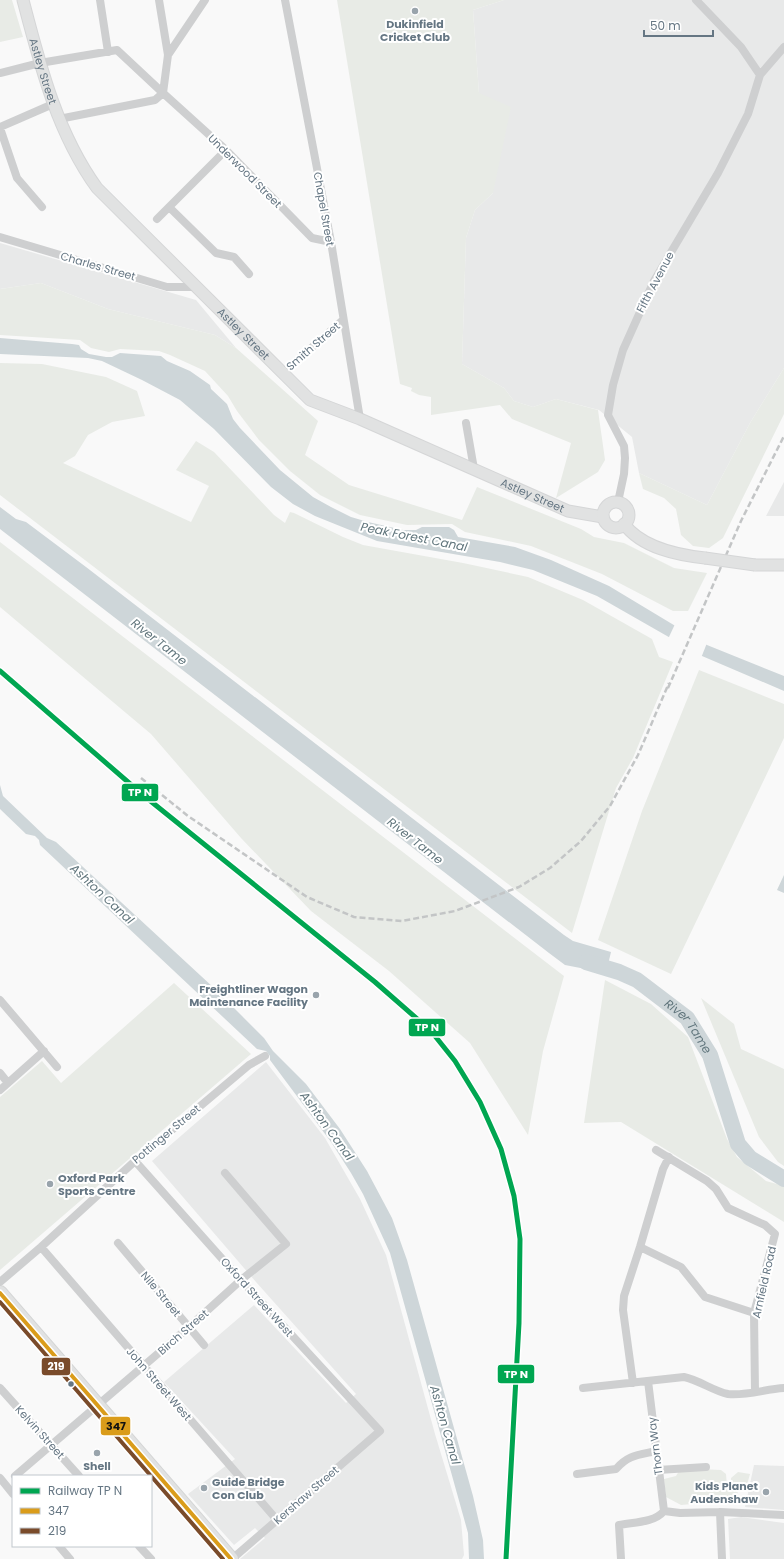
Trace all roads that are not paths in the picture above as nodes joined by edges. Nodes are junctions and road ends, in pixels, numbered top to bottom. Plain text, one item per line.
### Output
1 (22, 0) edge
2 (100, 0) edge
3 (159, 0) edge
4 (205, 0) edge
5 (285, 0) edge
6 (696, 0) edge
7 (784, 47) edge
8 (108, 52) junction
9 (168, 55) junction
10 (40, 63) junction
11 (0, 73) edge
12 (760, 75) junction
13 (163, 93) junction
14 (54, 104) junction
15 (60, 119) junction
16 (0, 127) edge
17 (226, 150) junction
18 (42, 207) dead end
19 (169, 207) junction
20 (157, 219) dead end
21 (0, 238) edge
22 (330, 242) junction
23 (249, 274) dead end
24 (196, 287) junction
25 (343, 320) junction
26 (283, 373) junction
27 (360, 419) junction
28 (466, 423) dead end
29 (474, 469) junction
30 (618, 502) junction
31 (603, 516) junction
32 (624, 524) junction
33 (784, 565) edge
34 (0, 1000) edge
35 (44, 1051) junction
36 (265, 1056) dead end
37 (57, 1066) dead end
38 (0, 1073) edge
39 (8, 1083) junction
40 (0, 1090) edge
41 (656, 1150) dead end
42 (669, 1158) junction
43 (135, 1161) junction
44 (224, 1173) dead end
45 (118, 1243) dead end
46 (640, 1247) junction
47 (41, 1248) junction
48 (241, 1280) junction
49 (0, 1282) edge
50 (0, 1292) edge
51 (754, 1313) junction
52 (189, 1327) junction
53 (204, 1344) dead end
54 (143, 1366) junction
55 (648, 1381) junction
56 (633, 1382) junction
57 (0, 1388) edge
58 (583, 1388) dead end
59 (784, 1388) edge
60 (755, 1392) junction
61 (98, 1405) junction
62 (380, 1431) joint
63 (52, 1444) junction
64 (656, 1451) junction
65 (706, 1466) dead end
66 (658, 1470) junction
67 (577, 1474) dead end
68 (16, 1475) edge
69 (78, 1475) edge
70 (12, 1478) edge
71 (2, 1484) edge
72 (12, 1493) edge
73 (664, 1511) junction
74 (720, 1512) junction
75 (784, 1515) edge
76 (276, 1520) junction
77 (60, 1547) edge
78 (141, 1547) edge
79 (70, 1559) edge
80 (151, 1559) edge
81 (232, 1559) edge
82 (621, 1559) edge
83 (722, 1559) edge

1 - 10 main road, Astley Street
2 - 8 street
3 - 9 street
4 - 9 street
5 - 22 street, Chapel Street
6 - 12 street
7 - 12 street
8 - 10 street
8 - 13 street, Underwood Street
9 - 13 street
10 - 11 street
10 - 14 main road, Astley Street
12 - 30 street, Fifth Avenue
13 - 15 street
13 - 17 street, Underwood Street
14 - 15 main road, Astley Street
14 - 16 street
15 - 24 main road, Astley Street
16 - 18 street
17 - 19 street
17 - 22 street, Underwood Street
19 - 20 street
19 - 23 street
21 - 24 street, Charles Street
22 - 25 street, Chapel Street
24 - 26 main road, Astley Street
25 - 26 street, Smith Street
25 - 27 street, Chapel Street
26 - 27 main road, Astley Street
27 - 29 main road, Astley Street
28 - 29 street
29 - 31 main road, Astley Street
30 - 31 main road
30 - 32 main road
31 - 32 main road
32 - 33 main road, bridge
34 - 35 street
35 - 37 street
35 - 39 street
36 - 43 street, Pottinger Street
38 - 39 street
39 - 40 street
41 - 42 street, Arnfield Road
42 - 46 street
42 - 51 street, Arnfield Road
43 - 47 street, Pottinger Street
43 - 48 street, Oxford Street West
44 - 48 street, Birch Street
45 - 52 street, Nile Street
46 - 51 street
46 - 56 street
47 - 49 street, Pottinger Street
47 - 54 street, John Street West
48 - 52 street, Birch Street
48 - 62 street, Oxford Street West
50 - 61 highway
51 - 60 street, Arnfield Road
52 - 53 street, Nile Street
52 - 54 street, Birch Street
54 - 61 street, Birch Street
54 - 76 street, John Street West
55 - 56 street
55 - 60 street
55 - 64 street, Thorn Way
56 - 58 street
57 - 63 street, Kelvin Street
59 - 60 street
61 - 63 street, Birch Street
61 - 81 highway
62 - 76 street, Kershaw Street
63 - 68 street, Birch Street
63 - 69 street, Kelvin Street
64 - 66 street, Thorn Way
64 - 67 street
65 - 66 street
66 - 73 street, Thorn Way
70 - 71 street, Birch Street
71 - 72 street
73 - 74 street
73 - 82 street
74 - 75 street
74 - 83 street
76 - 81 street, Kershaw Street
77 - 79 street
78 - 80 street

